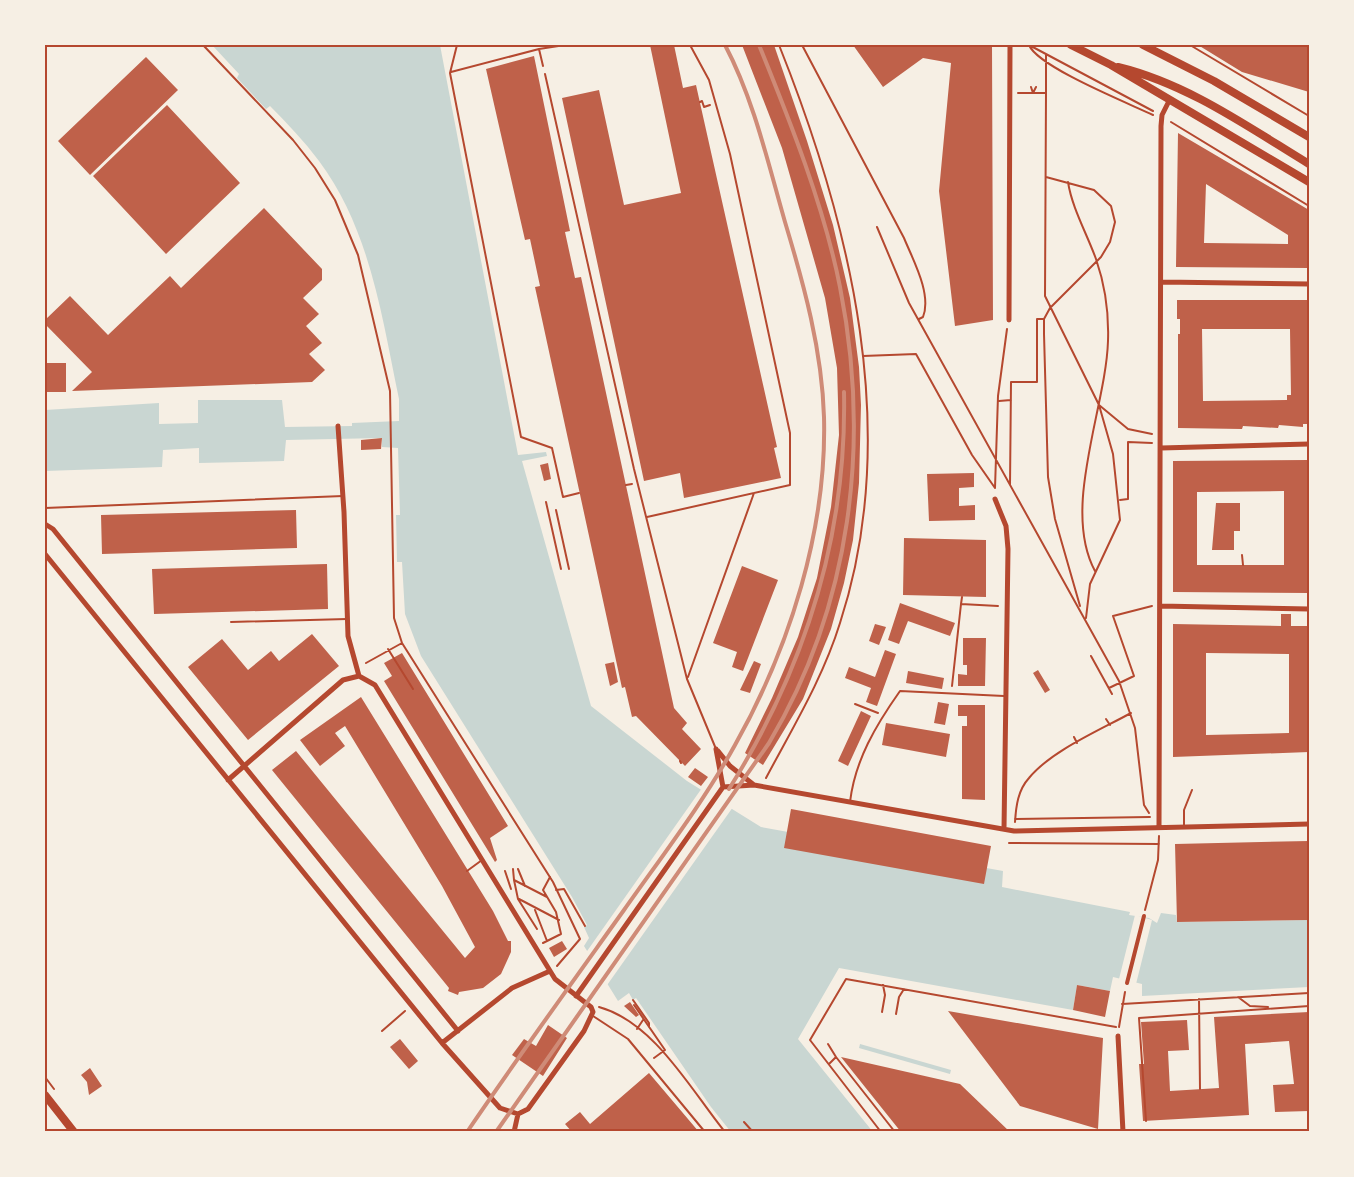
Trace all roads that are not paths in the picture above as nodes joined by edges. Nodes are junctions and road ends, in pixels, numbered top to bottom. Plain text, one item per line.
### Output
1 (690, 45) edge
2 (1010, 45) edge
3 (1071, 45) edge
4 (1143, 45) edge
5 (1111, 65) junction
6 (545, 74) road end
7 (1169, 101) junction
8 (1309, 137) edge
9 (1309, 164) edge
10 (1309, 182) edge
11 (1162, 282) junction
12 (1309, 284) edge
13 (1009, 320) road end
14 (338, 426) dead end
15 (1309, 444) edge
16 (1161, 445) junction
17 (754, 493) junction
18 (343, 496) junction
19 (994, 500) dead end
20 (45, 508) edge
21 (647, 517) junction
22 (45, 524) edge
23 (45, 554) edge
24 (1160, 606) junction
25 (1309, 609) edge
26 (347, 619) junction
27 (231, 622) dead end
28 (358, 676) junction
29 (687, 679) junction
30 (1006, 696) junction
31 (717, 749) junction
32 (243, 766) junction
33 (228, 780) junction
34 (754, 785) junction
35 (723, 787) junction
36 (1192, 790) dead end
37 (850, 802) junction
38 (1309, 824) edge
39 (1184, 826) junction
40 (1159, 827) junction
41 (1004, 829) junction
42 (482, 860) junction
43 (467, 871) dead end
44 (1144, 916) road end
45 (550, 971) junction
46 (1127, 983) road end
47 (576, 996) junction
48 (593, 1016) junction
49 (458, 1031) junction
50 (1118, 1036) dead end
51 (442, 1043) junction
52 (45, 1095) edge
53 (518, 1114) junction
54 (74, 1132) edge
55 (514, 1132) edge
56 (705, 1132) edge
57 (1123, 1132) edge

1 - 17 lane
2 - 13 street
3 - 5 main road
4 - 8 main road
5 - 7 main road
5 - 9 main road
6 - 21 lane
7 - 10 main road
7 - 11 street
11 - 12 street
11 - 16 street
14 - 18 street
15 - 16 street
16 - 24 street
17 - 21 lane
17 - 29 lane
18 - 20 lane
18 - 26 street
19 - 30 street
21 - 29 lane
22 - 32 street
23 - 33 street
24 - 25 street
24 - 40 street
26 - 27 lane
26 - 28 street
28 - 32 street
28 - 42 street
29 - 31 lane
30 - 37 lane
30 - 41 street
31 - 34 street
31 - 35 street
32 - 33 street
32 - 49 street
33 - 51 street
34 - 35 street
34 - 37 street
35 - 47 street
36 - 39 lane
37 - 41 street
38 - 39 street
39 - 40 street
40 - 41 street
42 - 43 lane
42 - 45 street
44 - 46 street
45 - 47 street
45 - 49 street
47 - 48 street
48 - 53 street
48 - 56 lane
49 - 51 street
50 - 57 street
51 - 53 street
52 - 54 main road
53 - 55 street

